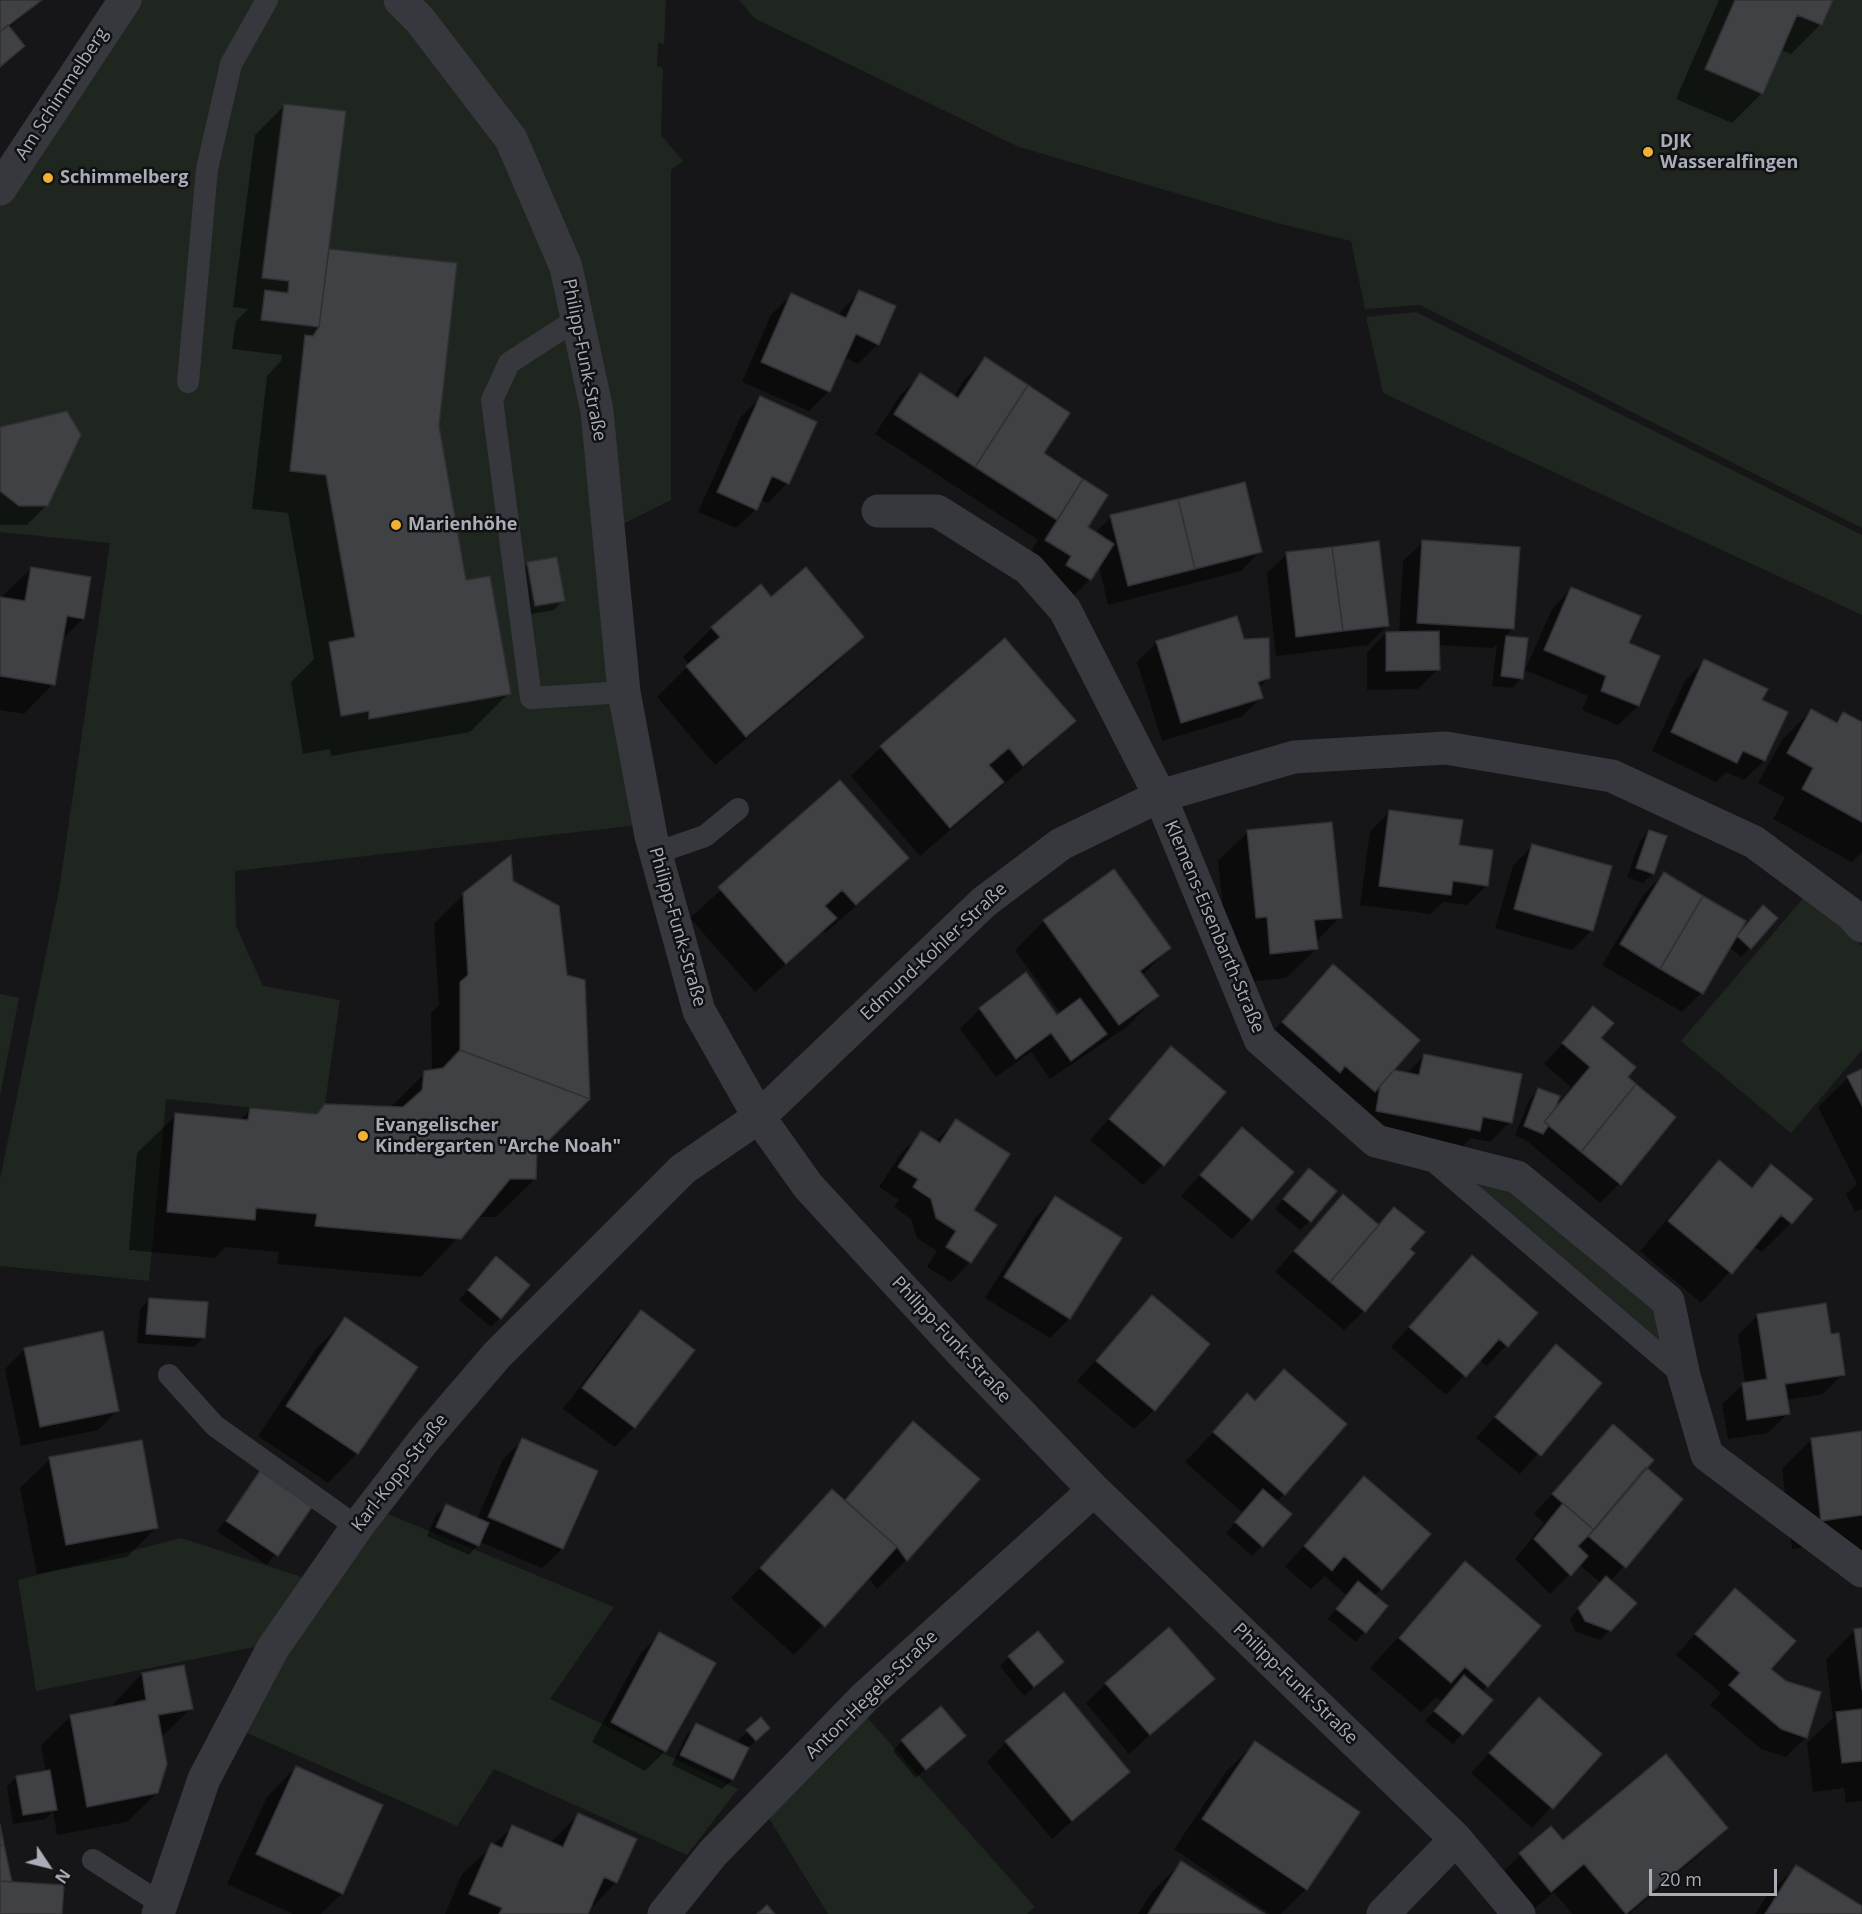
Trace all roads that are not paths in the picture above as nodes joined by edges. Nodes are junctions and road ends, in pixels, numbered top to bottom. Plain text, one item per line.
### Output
1 (267, 0) edge
2 (400, 0) edge
3 (110, 7) edge
4 (0, 189) edge
5 (577, 319) junction
6 (188, 382) dead end
7 (878, 511) dead end
8 (624, 692) junction
9 (1160, 796) junction
10 (738, 809) dead end
11 (656, 853) junction
12 (1862, 926) edge
13 (759, 1117) junction
14 (1425, 1154) junction
15 (169, 1375) dead end
16 (1684, 1376) junction
17 (1094, 1490) junction
18 (357, 1527) junction
19 (1862, 1571) edge
20 (1456, 1839) junction
21 (93, 1860) dead end
22 (160, 1909) edge
23 (664, 1914) edge
24 (1383, 1914) edge
25 (1519, 1914) edge

1 - 6 lane
2 - 5 street, Philipp-Funk-Straße
3 - 4 street, Am Schimmelberg
5 - 8 street, Philipp-Funk-Straße
5 - 8 lane
7 - 9 street
8 - 11 street, Philipp-Funk-Straße
9 - 12 street, Edmund-Kohler-Straße
9 - 13 street, Edmund-Kohler-Straße
9 - 14 street, Klemens-Eisenbarth-Straße
10 - 11 lane
11 - 13 street, Philipp-Funk-Straße
13 - 17 street, Philipp-Funk-Straße
13 - 18 street, Karl-Kopp-Straße
14 - 16 lane
14 - 16 street, Klemens-Eisenbarth-Straße
15 - 18 lane
16 - 19 street, Klemens-Eisenbarth-Straße
17 - 20 street, Philipp-Funk-Straße
17 - 23 street, Anton-Hegele-Straße
18 - 22 street, Karl-Kopp-Straße
20 - 24 street
20 - 25 street, Philipp-Funk-Straße
21 - 22 lane

